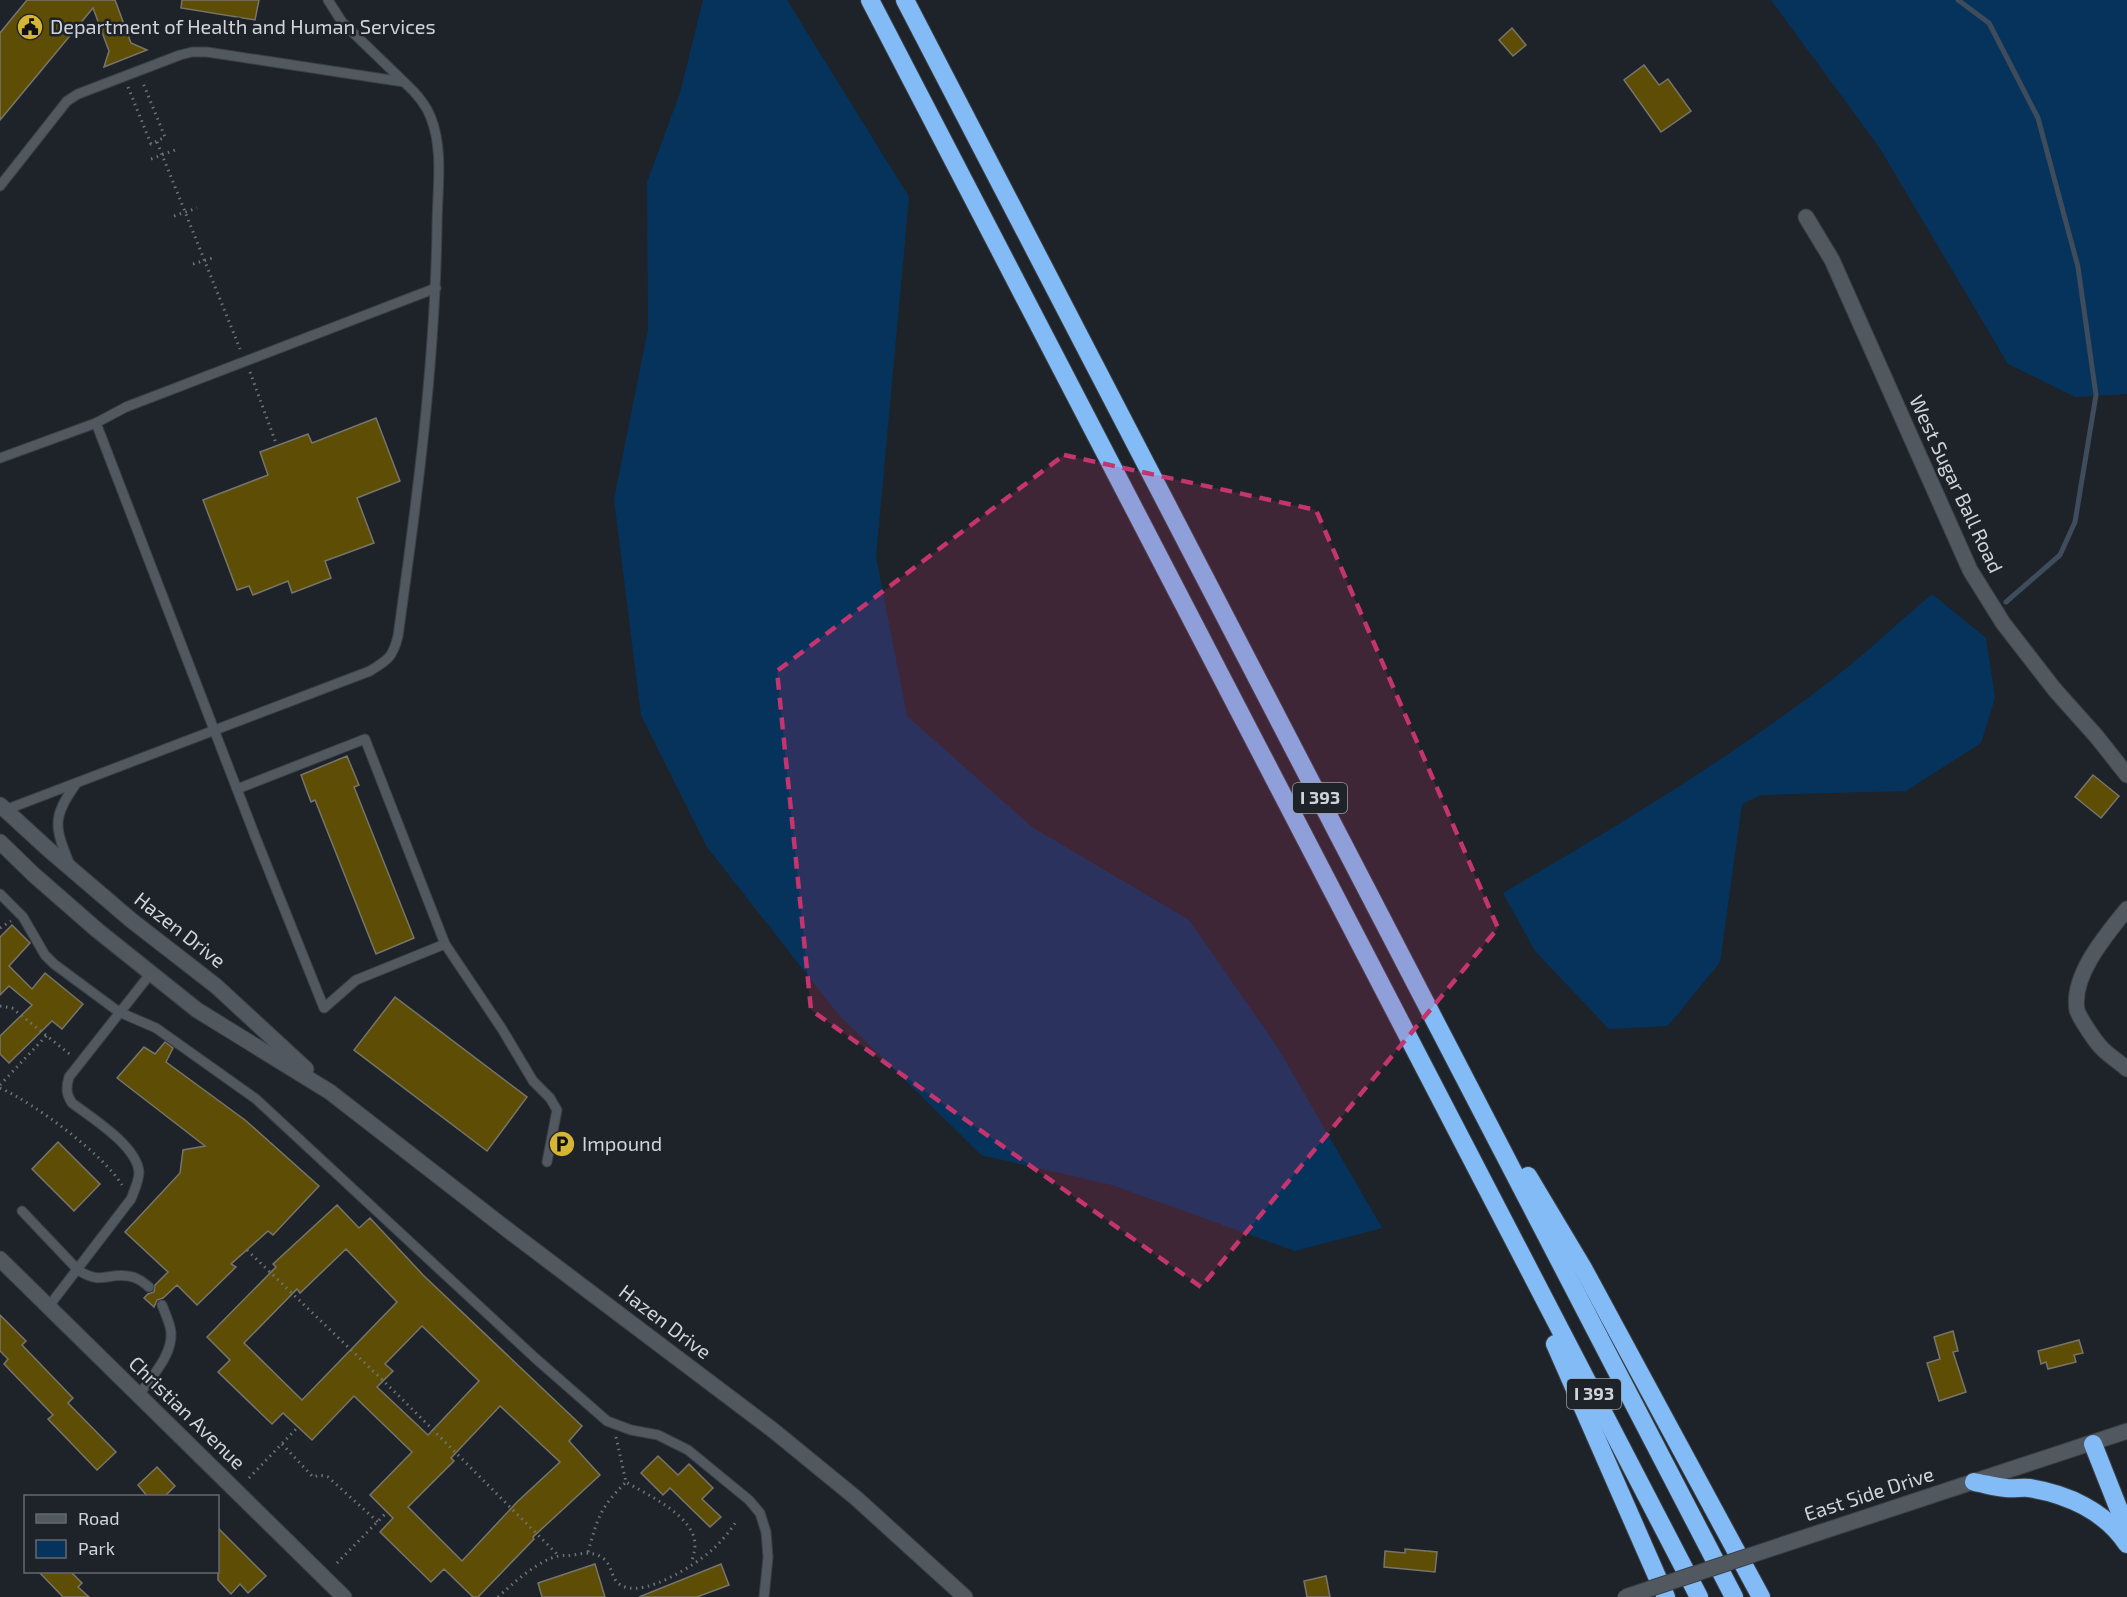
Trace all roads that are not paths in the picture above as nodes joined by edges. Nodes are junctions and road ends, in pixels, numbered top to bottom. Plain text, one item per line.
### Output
1 (328, 0) edge
2 (870, 0) edge
3 (905, 0) edge
4 (404, 82) junction
5 (0, 186) edge
6 (1806, 217) dead end
7 (436, 288) junction
8 (96, 423) junction
9 (0, 458) edge
10 (214, 730) junction
11 (2127, 775) edge
12 (76, 783) junction
13 (237, 789) junction
14 (3, 808) edge
15 (0, 842) edge
16 (73, 870) junction
17 (0, 894) edge
18 (2127, 909) edge
19 (445, 944) junction
20 (151, 973) junction
21 (119, 1012) junction
22 (1436, 1024) junction
23 (2127, 1069) edge
24 (330, 1092) junction
25 (547, 1162) dead end
26 (1488, 1191) junction
27 (22, 1211) dead end
28 (0, 1258) edge
29 (78, 1270) junction
30 (149, 1287) dead end
31 (162, 1305) dead end
32 (49, 1306) junction
33 (139, 1395) junction
34 (2127, 1431) edge
35 (2093, 1444) junction
36 (1974, 1482) junction
37 (2127, 1530) edge
38 (2127, 1544) edge
39 (344, 1597) edge
40 (764, 1597) edge
41 (965, 1597) edge
42 (1625, 1597) edge
43 (1666, 1597) edge
44 (1699, 1597) edge
45 (1734, 1597) edge
46 (1761, 1597) edge

1 - 4 lane
2 - 26 highway, I 393
3 - 22 highway, I 393
4 - 5 lane
4 - 7 lane
6 - 11 street, West Sugar Ball Road
7 - 8 lane
7 - 10 lane
8 - 9 lane
8 - 10 lane
10 - 12 lane
10 - 13 lane
12 - 14 lane
12 - 16 lane
13 - 19 lane
13 - 19 lane
14 - 16 street, Hazen Drive
15 - 20 street, Hazen Drive
16 - 24 street, Hazen Drive
17 - 21 lane
18 - 23 street
19 - 25 lane
20 - 21 lane
20 - 24 street, Hazen Drive
21 - 29 lane
21 - 40 lane
22 - 45 highway, I 393
22 - 46 highway
24 - 41 street, Hazen Drive
26 - 43 highway
26 - 44 highway, I 393
27 - 29 lane
28 - 32 street, Christian Avenue
29 - 30 lane
29 - 32 lane
31 - 33 lane
32 - 33 street, Christian Avenue
33 - 39 street, Christian Avenue
34 - 35 street, East Side Drive
35 - 36 street, East Side Drive
35 - 37 highway
36 - 38 highway
36 - 42 street, East Side Drive, bridge

